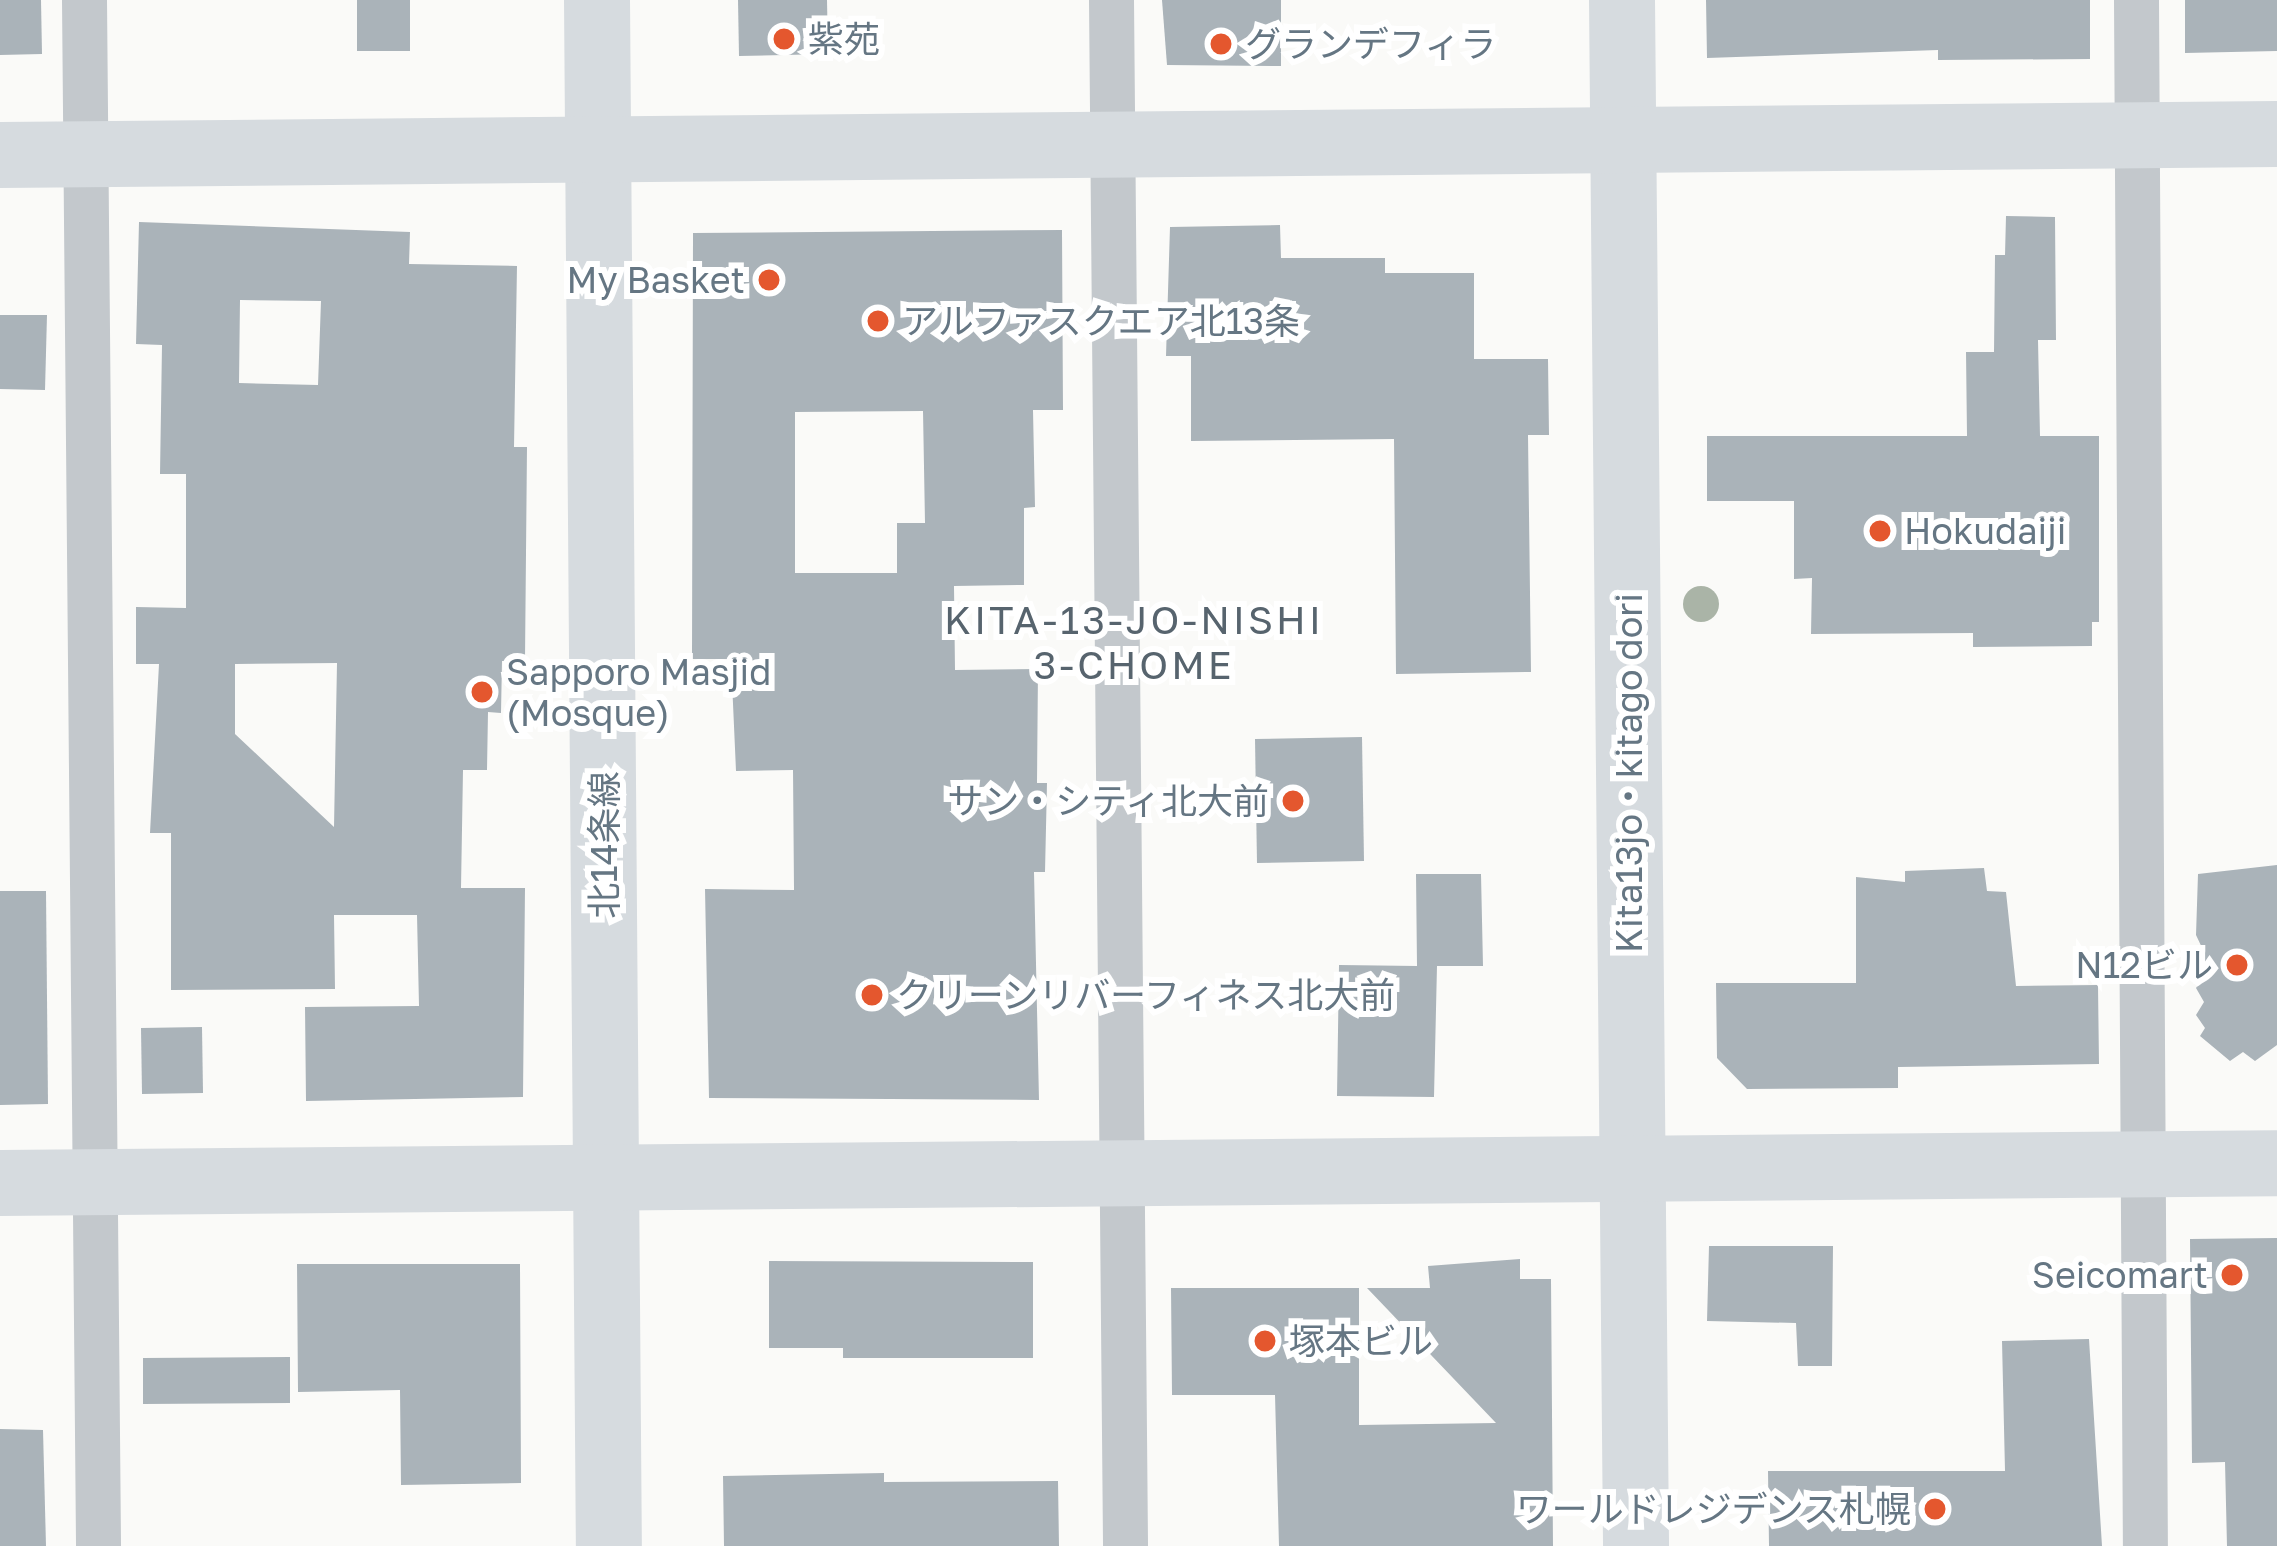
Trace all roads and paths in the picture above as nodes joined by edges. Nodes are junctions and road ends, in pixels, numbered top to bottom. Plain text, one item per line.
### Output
1 (84, 0) edge
2 (597, 0) edge
3 (1111, 0) edge
4 (1622, 0) edge
5 (2136, 0) edge
6 (2277, 134) edge
7 (2137, 135) junction
8 (1624, 141) junction
9 (1112, 146) junction
10 (598, 148) junction
11 (85, 154) junction
12 (0, 155) edge
13 (2277, 1163) edge
14 (2143, 1164) junction
15 (1632, 1169) junction
16 (1119, 1173) junction
17 (607, 1177) junction
18 (95, 1182) junction
19 (0, 1183) edge
20 (98, 1546) edge
21 (609, 1546) edge
22 (1125, 1546) edge
23 (1636, 1546) edge
24 (2145, 1546) edge

1 - 11 street
2 - 10 street, 北14条線
3 - 9 street
4 - 8 street, Kita13jo・kitago dori
5 - 7 street
6 - 7 street
7 - 8 street
7 - 14 street
8 - 9 street
8 - 15 street, Kita13jo・kitago dori
9 - 10 street
9 - 16 street
10 - 11 street
10 - 17 street, 北14条線
11 - 12 street
11 - 18 street
13 - 14 street
14 - 15 street
14 - 24 street
15 - 16 street
15 - 23 street, Kita13jo・kitago dori
16 - 17 street
16 - 22 street
17 - 18 street
17 - 21 street, 北14条線
18 - 19 street
18 - 20 street

